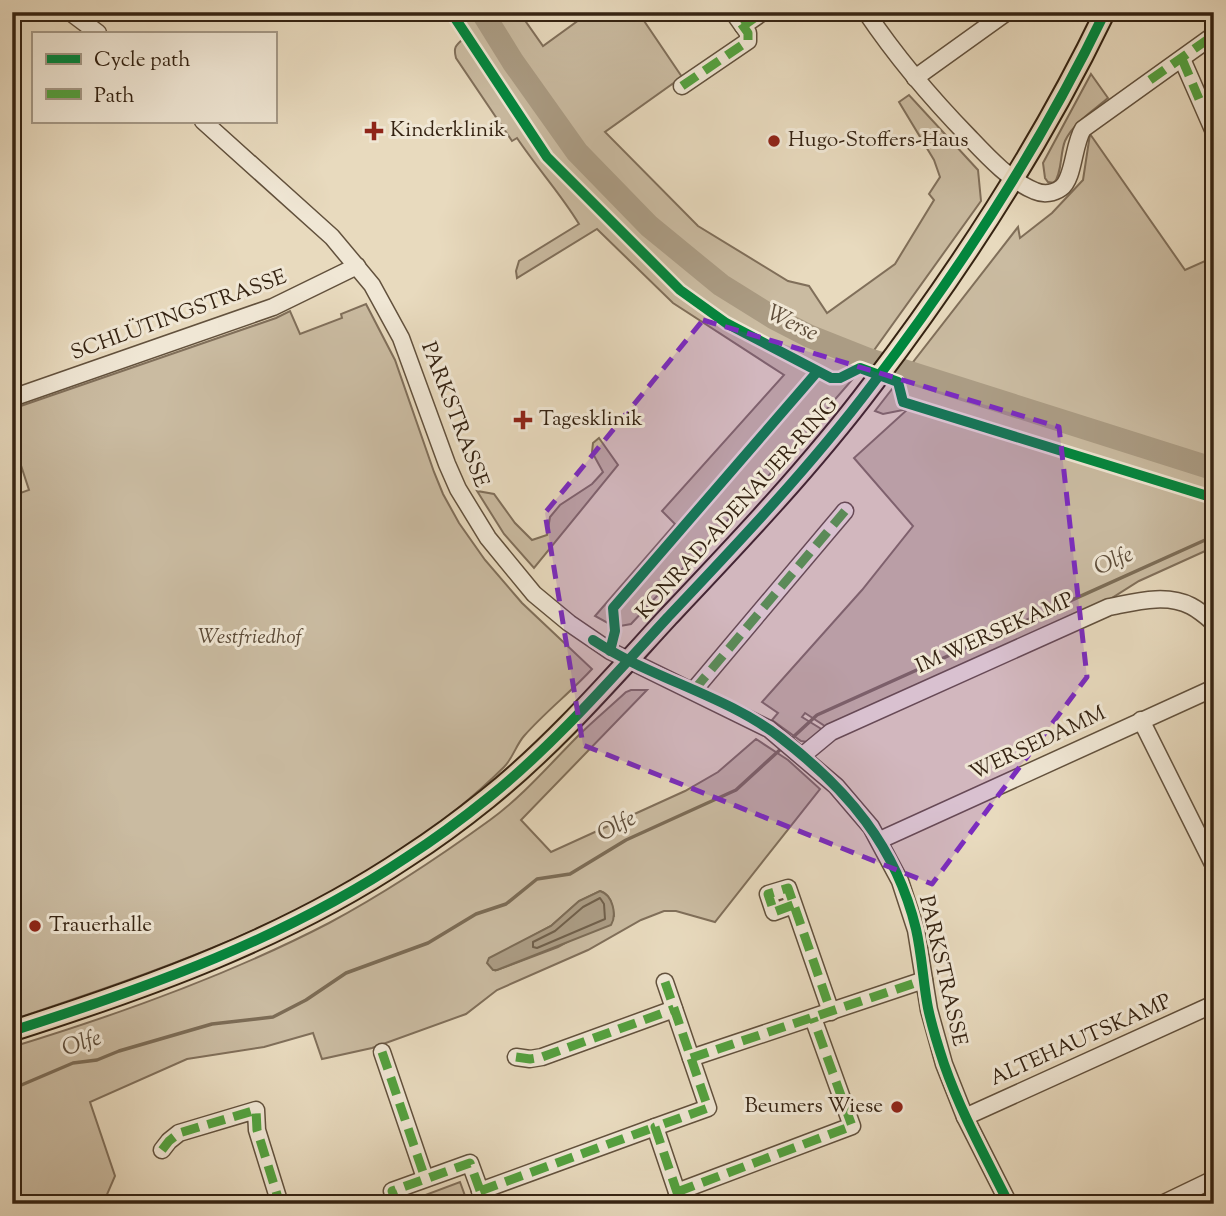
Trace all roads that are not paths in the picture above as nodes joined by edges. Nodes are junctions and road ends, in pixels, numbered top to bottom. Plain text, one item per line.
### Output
1 (71, 12) edge
2 (733, 12) edge
3 (763, 12) edge
4 (866, 12) edge
5 (1007, 12) edge
6 (1105, 12) edge
7 (743, 26) junction
8 (97, 32) edge
9 (1214, 35) edge
10 (1182, 59) junction
11 (915, 78) junction
12 (682, 86) dead end
13 (204, 122) edge
14 (1214, 132) edge
15 (1014, 178) junction
16 (357, 266) junction
17 (12, 398) edge
18 (845, 511) dead end
19 (1214, 623) edge
20 (627, 661) junction
21 (1214, 688) edge
22 (694, 690) junction
23 (1141, 720) junction
24 (792, 747) junction
25 (880, 840) junction
26 (1214, 866) edge
27 (793, 905) dead end
28 (924, 980) junction
29 (665, 982) dead end
30 (1214, 1004) edge
31 (674, 1009) junction
32 (831, 1012) junction
33 (813, 1018) junction
34 (12, 1031) edge
35 (382, 1052) dead end
36 (516, 1058) dead end
37 (691, 1058) junction
38 (965, 1117) junction
39 (655, 1127) junction
40 (162, 1150) dead end
41 (425, 1178) junction
42 (1214, 1179) edge
43 (483, 1197) edge
44 (679, 1198) edge
45 (280, 1204) edge
46 (397, 1204) edge
47 (1009, 1204) edge
48 (1161, 1204) edge

1 - 8 street
2 - 7 street
3 - 7 street
4 - 11 street
5 - 11 street
6 - 15 main road, KONRAD-ADENAUER-RING
7 - 12 street
9 - 10 street
10 - 14 street
10 - 15 street
11 - 15 street
13 - 16 street, PARKSTRASSE
15 - 20 main road, KONRAD-ADENAUER-RING
16 - 17 street, SCHLÜTINGSTRASSE
16 - 20 street, PARKSTRASSE
18 - 22 street
19 - 24 street, IM WERSEKAMP
20 - 22 street, PARKSTRASSE
20 - 34 main road, KONRAD-ADENAUER-RING
21 - 23 street, WERSEDAMM
22 - 24 street, PARKSTRASSE
23 - 25 street, WERSEDAMM
23 - 26 street
24 - 25 street, PARKSTRASSE
25 - 28 street, PARKSTRASSE
27 - 32 street
28 - 32 street
28 - 38 street, PARKSTRASSE
29 - 31 street
30 - 38 street, ALTEHAUTSKAMP
31 - 36 street
31 - 37 street
32 - 33 street
33 - 37 street
33 - 44 street
35 - 41 street
37 - 39 street
38 - 47 street, PARKSTRASSE
39 - 43 street
39 - 44 street
40 - 45 street
41 - 43 street
41 - 46 street
42 - 48 street

